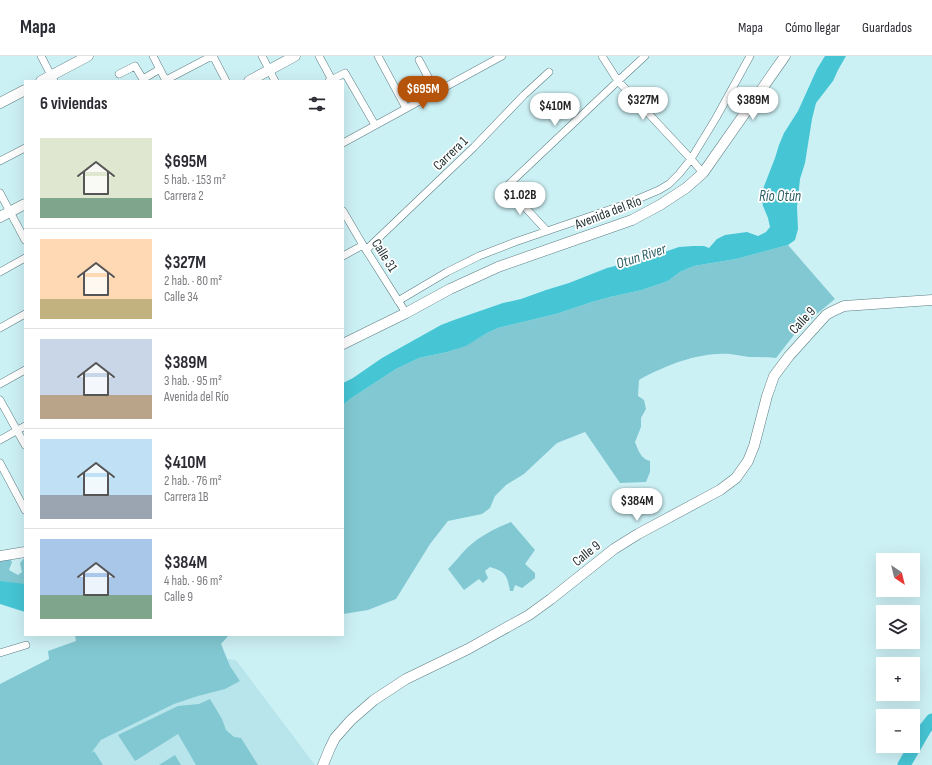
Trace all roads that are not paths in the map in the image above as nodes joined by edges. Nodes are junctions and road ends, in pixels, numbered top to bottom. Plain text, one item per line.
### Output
1 (40, 56) edge
2 (88, 56) edge
3 (153, 56) edge
4 (212, 56) edge
5 (262, 56) edge
6 (295, 56) edge
7 (319, 56) edge
8 (378, 56) edge
9 (502, 56) edge
10 (602, 56) edge
11 (645, 56) edge
12 (750, 56) edge
13 (785, 56) edge
14 (419, 60) dead end
15 (160, 69) junction
16 (270, 70) junction
17 (549, 72) dead end
18 (119, 74) dead end
19 (52, 78) edge
20 (143, 80) edge
21 (166, 80) edge
22 (168, 80) edge
23 (225, 80) edge
24 (252, 80) edge
25 (275, 80) edge
26 (331, 80) edge
27 (618, 80) junction
28 (24, 91) edge
29 (436, 92) junction
30 (0, 103) edge
31 (406, 108) junction
32 (375, 125) junction
33 (345, 142) edge
34 (24, 148) edge
35 (691, 159) junction
36 (0, 160) edge
37 (702, 173) junction
38 (0, 193) edge
39 (24, 205) edge
40 (10, 212) junction
41 (344, 212) edge
42 (0, 217) edge
43 (547, 231) junction
44 (24, 238) edge
45 (365, 248) junction
46 (344, 256) edge
47 (24, 259) edge
48 (0, 272) edge
49 (932, 300) edge
50 (398, 301) junction
51 (406, 313) junction
52 (24, 315) edge
53 (0, 328) edge
54 (344, 344) edge
55 (24, 371) edge
56 (0, 384) edge
57 (0, 400) edge
58 (24, 427) edge
59 (17, 431) junction
60 (0, 440) edge
61 (24, 443) edge
62 (0, 463) edge
63 (24, 508) edge
64 (24, 552) edge
65 (0, 556) edge
66 (26, 645) dead end
67 (0, 653) edge
68 (323, 765) edge

1 - 19 street
2 - 19 main road
3 - 15 street
4 - 22 street
4 - 23 street
5 - 16 street
6 - 16 main road
7 - 26 street
8 - 31 street
9 - 29 street
10 - 27 street
11 - 27 street
12 - 35 street
13 - 37 main road, Avenida del Río
14 - 29 street
15 - 20 street
15 - 21 street
16 - 24 main road
16 - 25 street
17 - 45 street, Carrera 1
18 - 20 street
26 - 32 street
27 - 35 street
27 - 43 street
28 - 30 main road
29 - 31 street
31 - 32 street
32 - 33 street
34 - 36 street
35 - 37 street
35 - 43 street
37 - 51 main road, Avenida del Río
38 - 40 street
39 - 40 main road
40 - 42 main road
40 - 44 street
41 - 45 street, Calle 31
43 - 50 street
45 - 46 street, Carrera 1
45 - 50 street, Calle 31
47 - 48 street
49 - 68 main road, Calle 9
50 - 51 street, Calle 31
51 - 54 main road, Avenida del Río
52 - 53 street
55 - 56 street
57 - 59 street
58 - 59 street
59 - 60 street
59 - 61 street
62 - 63 street
64 - 65 main road
66 - 67 street

